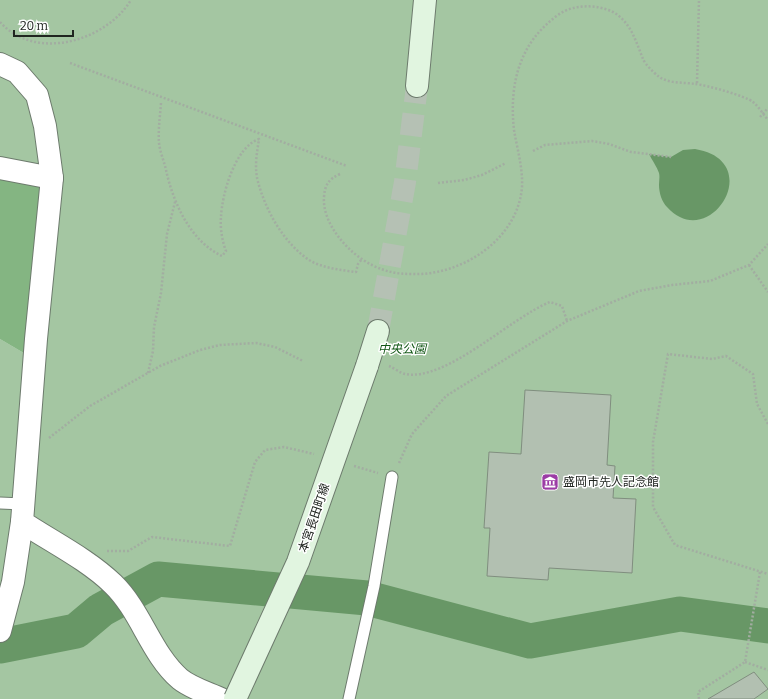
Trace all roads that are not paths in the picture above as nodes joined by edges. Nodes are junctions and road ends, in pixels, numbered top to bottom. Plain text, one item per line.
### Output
1 (425, 0) edge
2 (0, 64) edge
3 (417, 86) tunnel mouth
4 (0, 168) edge
5 (52, 178) junction
6 (378, 331) tunnel mouth
7 (392, 477) road end
8 (0, 503) edge
9 (23, 513) junction
10 (1, 629) edge
11 (221, 699) edge
12 (235, 699) edge
13 (349, 699) edge

1 - 3 main road
2 - 5 street
4 - 5 street
5 - 9 street
6 - 12 main road, 本宮長田町線, bridge
7 - 13 lane
8 - 9 lane
9 - 10 street
9 - 11 street

